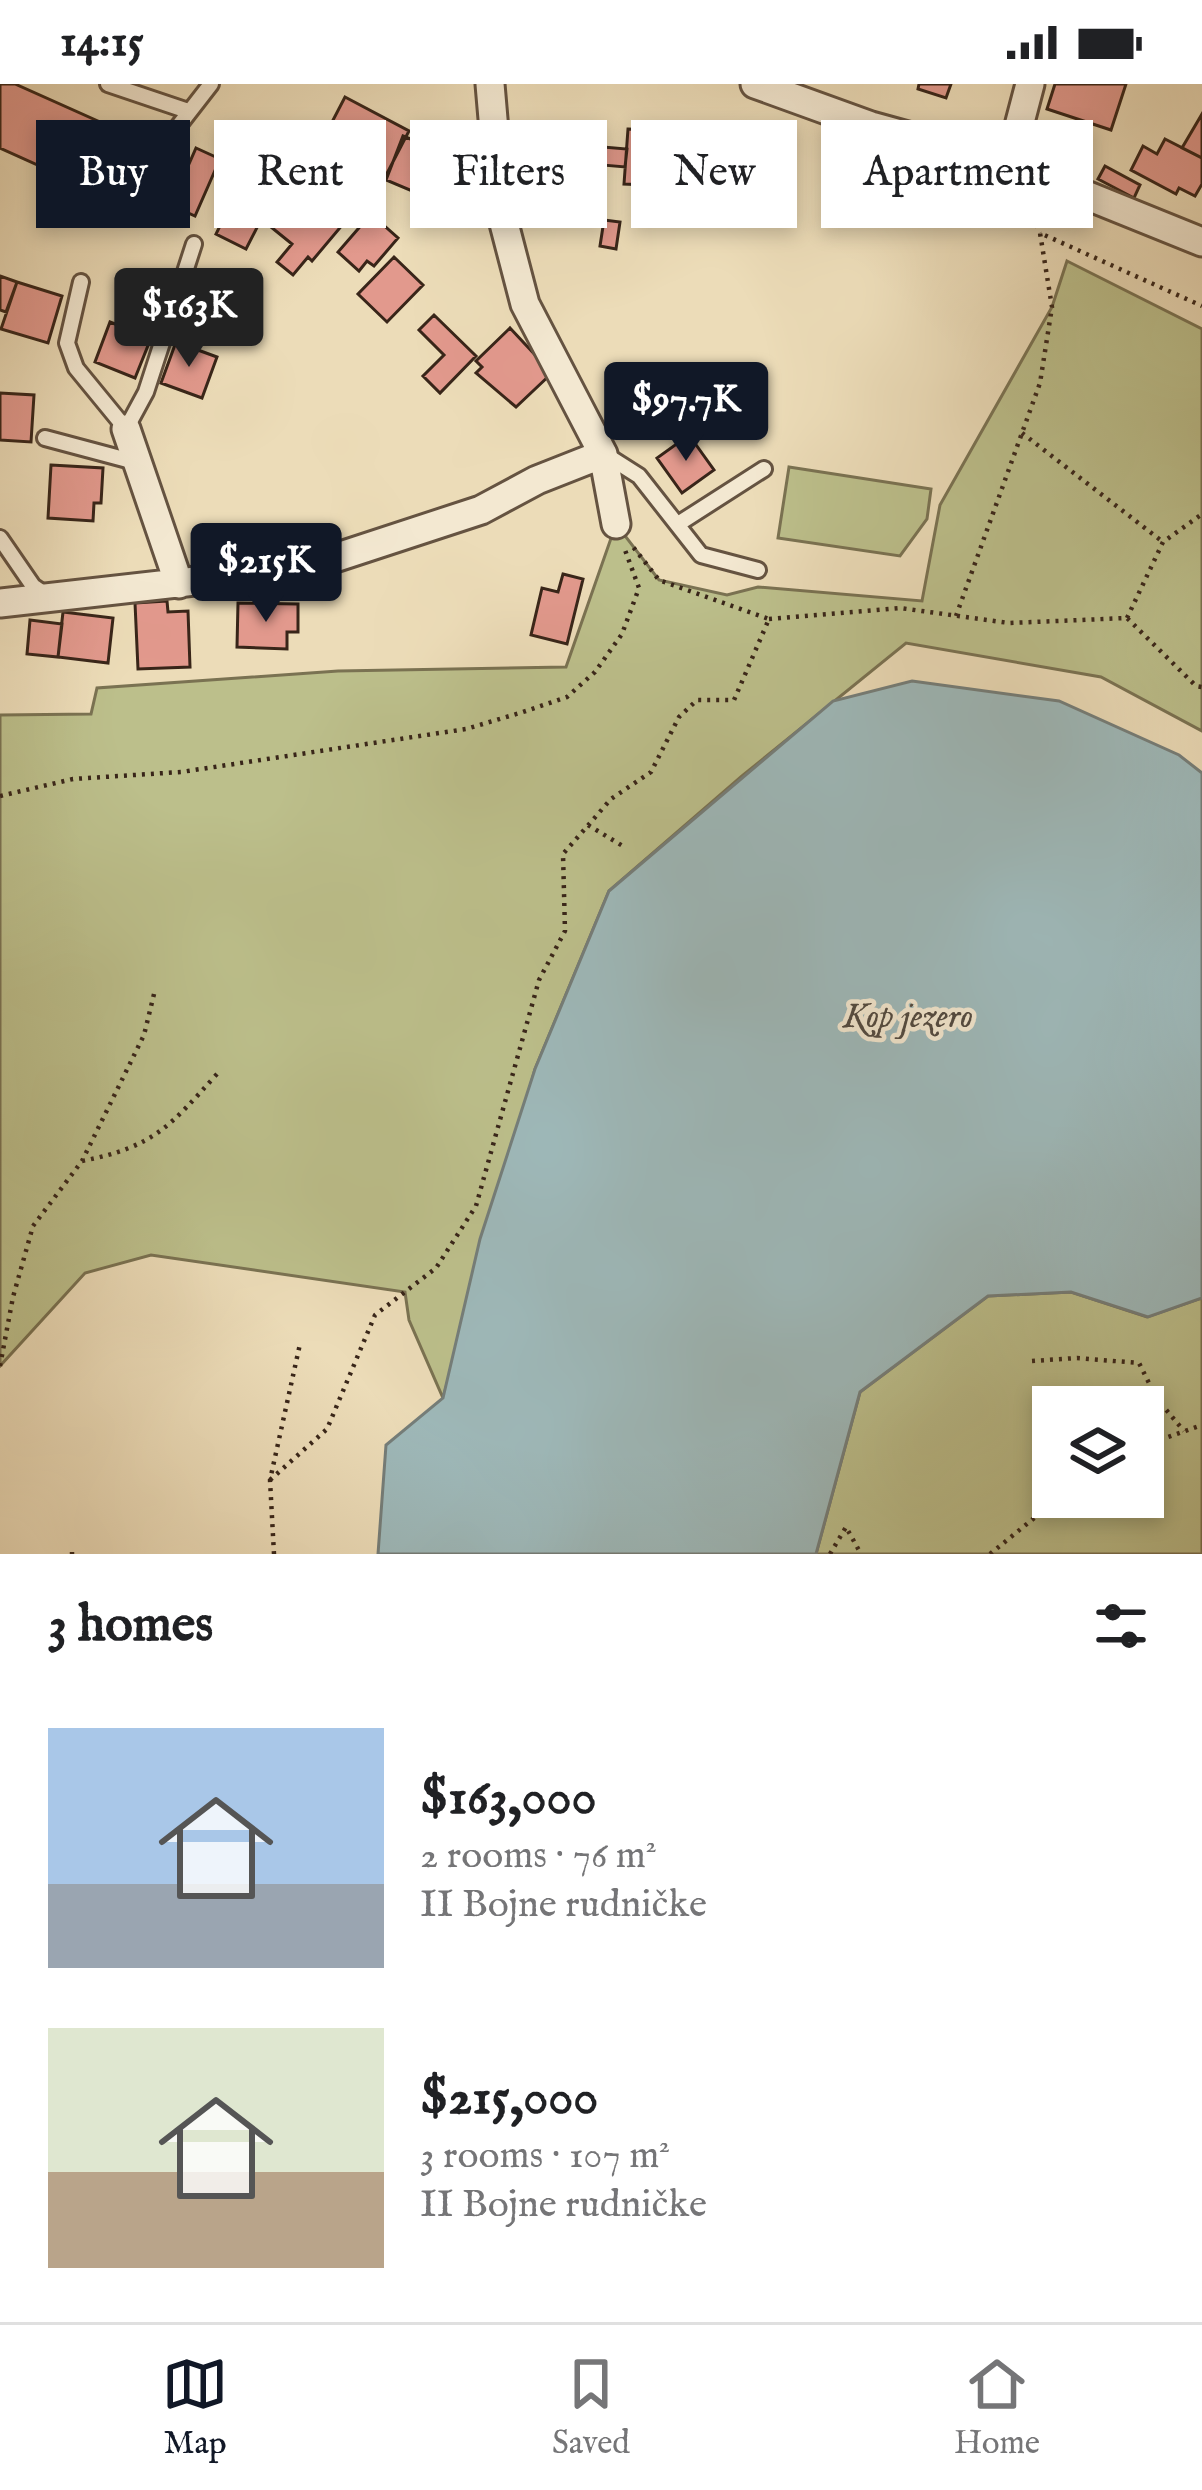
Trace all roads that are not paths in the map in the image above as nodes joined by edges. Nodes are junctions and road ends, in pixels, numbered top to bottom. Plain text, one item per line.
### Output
1 (108, 84) edge
2 (211, 84) edge
3 (490, 84) edge
4 (755, 84) edge
5 (1030, 84) edge
6 (806, 93) edge
7 (188, 111) junction
8 (182, 120) edge
9 (858, 120) edge
10 (1021, 120) edge
11 (1093, 198) edge
12 (1202, 242) edge
13 (194, 244) dead end
14 (81, 281) dead end
15 (126, 429) junction
16 (45, 438) dead end
17 (603, 454) junction
18 (140, 464) junction
19 (764, 469) dead end
20 (616, 524) road end
21 (677, 524) junction
22 (0, 538) edge
23 (758, 570) dead end
24 (179, 584) junction
25 (50, 598) junction
26 (0, 603) edge

1 - 7 lane
2 - 7 lane
3 - 17 street
4 - 6 street
5 - 10 street
6 - 9 street
7 - 8 lane
11 - 12 street
13 - 15 lane
14 - 15 lane
15 - 18 street
16 - 18 lane
17 - 20 street
17 - 21 lane
17 - 24 street
18 - 24 street
19 - 21 lane
21 - 23 lane
22 - 25 lane
24 - 25 street
25 - 26 street

